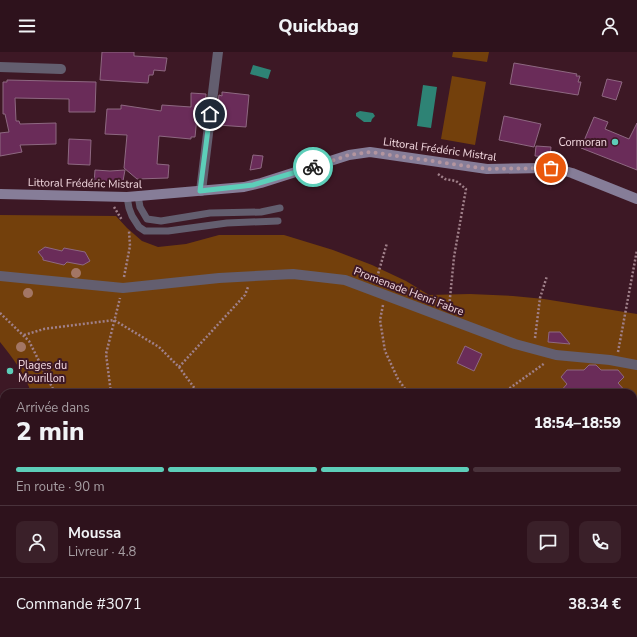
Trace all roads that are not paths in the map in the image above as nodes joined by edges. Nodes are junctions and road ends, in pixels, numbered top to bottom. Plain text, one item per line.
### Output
1 (218, 52) edge
2 (0, 67) edge
3 (61, 69) dead end
4 (200, 191) junction
5 (0, 194) edge
6 (138, 196) junction
7 (128, 197) junction
8 (637, 199) edge
9 (280, 208) dead end
10 (278, 221) dead end
11 (0, 276) edge
12 (637, 365) edge

1 - 4 street
2 - 3 street
4 - 6 main road, Littoral Frédéric Mistral
4 - 8 main road, Littoral Frédéric Mistral
5 - 7 main road, Littoral Frédéric Mistral
6 - 7 main road, Littoral Frédéric Mistral
6 - 9 lane
7 - 10 lane
11 - 12 street, Promenade Henri Fabre

